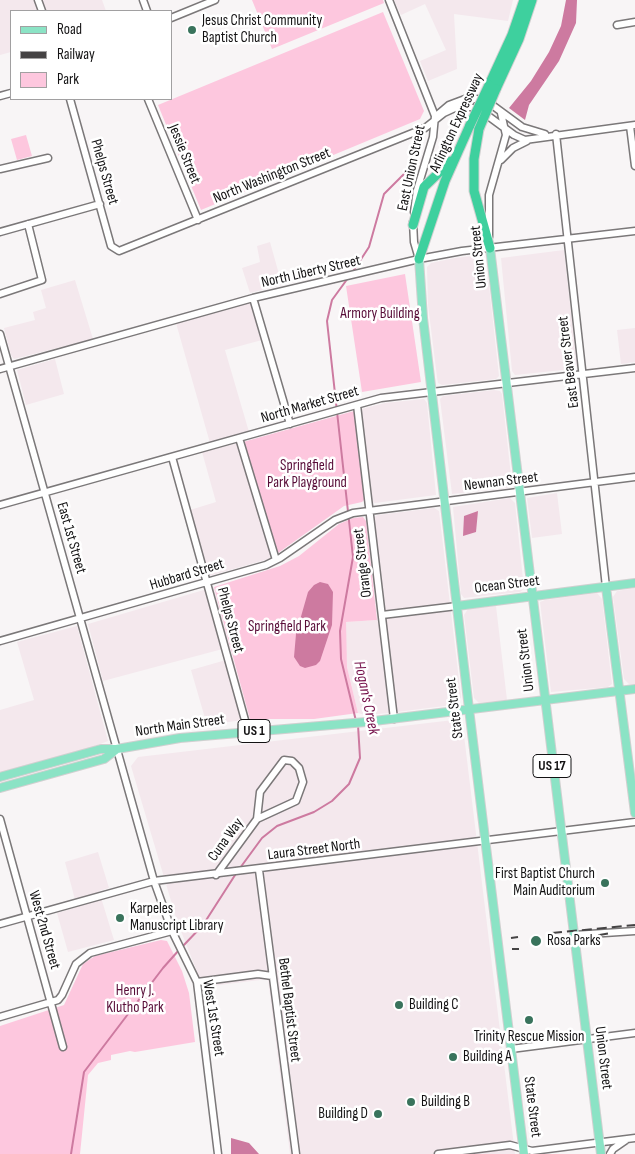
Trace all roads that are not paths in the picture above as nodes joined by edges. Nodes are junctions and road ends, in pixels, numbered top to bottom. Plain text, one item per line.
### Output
1 (215, 0) edge
2 (389, 0) edge
3 (524, 0) edge
4 (532, 0) edge
5 (172, 18) edge
6 (635, 22) edge
7 (616, 25) dead end
8 (493, 87) junction
9 (70, 100) edge
10 (148, 100) edge
11 (501, 112) junction
12 (435, 120) junction
13 (633, 126) edge
14 (506, 128) junction
15 (556, 134) junction
16 (532, 139) junction
17 (456, 155) junction
18 (48, 158) dead end
19 (499, 163) junction
20 (635, 166) edge
21 (0, 169) edge
22 (100, 204) junction
23 (198, 220) junction
24 (28, 224) junction
25 (413, 225) junction
26 (635, 231) edge
27 (0, 232) edge
28 (568, 239) junction
29 (490, 248) junction
30 (116, 251) joint
31 (419, 259) junction
32 (0, 294) edge
33 (253, 298) junction
34 (0, 334) edge
35 (9, 366) junction
36 (0, 368) edge
37 (635, 368) edge
38 (583, 374) junction
39 (507, 382) junction
40 (432, 392) junction
41 (357, 405) junction
42 (290, 424) junction
43 (239, 438) junction
44 (172, 457) junction
45 (635, 477) edge
46 (594, 482) junction
47 (520, 492) junction
48 (45, 493) junction
49 (445, 501) junction
50 (0, 505) edge
51 (370, 510) junction
52 (276, 560) junction
53 (207, 582) junction
54 (635, 583) edge
55 (606, 587) junction
56 (532, 596) junction
57 (457, 606) junction
58 (382, 615) junction
59 (80, 619) junction
60 (0, 641) edge
61 (635, 689) edge
62 (620, 691) junction
63 (544, 700) junction
64 (469, 710) junction
65 (394, 718) junction
66 (248, 731) junction
67 (117, 749) junction
68 (0, 777) edge
69 (0, 788) edge
70 (635, 813) edge
71 (0, 819) edge
72 (257, 819) junction
73 (635, 822) edge
74 (561, 832) junction
75 (485, 841) junction
76 (260, 870) junction
77 (216, 875) junction
78 (154, 881) junction
79 (27, 916) junction
80 (0, 924) edge
81 (172, 931) junction
82 (635, 931) edge
83 (574, 935) junction
84 (272, 976) junction
85 (197, 982) junction
86 (51, 1002) junction
87 (0, 1017) edge
88 (635, 1033) edge
89 (586, 1039) junction
90 (64, 1047) dead end
91 (511, 1049) junction
92 (632, 1138) edge
93 (599, 1142) junction
94 (521, 1153) edge
95 (218, 1154) edge
96 (296, 1154) edge
97 (438, 1154) edge
98 (601, 1154) edge
99 (610, 1154) edge

1 - 5 street
2 - 12 street, East Union Street
3 - 8 highway, Arlington Expressway
4 - 8 highway, Arlington Expressway
6 - 7 street
8 - 17 highway, Arlington Expressway, bridge
8 - 29 highway, Arlington Expressway, bridge
9 - 22 street, Phelps Street
10 - 23 street, Jessie Street
11 - 12 street, North Washington Street
11 - 14 street, Union Street
11 - 15 street, North Washington Street
12 - 14 street, North Washington Street
12 - 23 street, North Washington Street
12 - 25 street, East Union Street
13 - 15 street, North Washington Street
13 - 20 street
14 - 16 street, North Washington Street
14 - 19 street, Union Street
15 - 16 street, North Washington Street
15 - 28 street, East Beaver Street
16 - 19 street, Union Street
17 - 25 highway
17 - 31 highway, Arlington Expressway
18 - 21 street
19 - 29 street, Union Street
22 - 24 street
22 - 30 street, Phelps Street
23 - 30 street, North Washington Street
24 - 27 street
24 - 32 street
25 - 31 street, East Union Street
26 - 28 street, North Liberty Street
28 - 29 street, North Liberty Street
28 - 38 street, East Beaver Street
29 - 31 street, North Liberty Street
29 - 39 main road, Union Street
31 - 33 street, North Liberty Street
31 - 40 main road, State Street
33 - 35 street, North Liberty Street
33 - 42 street
34 - 35 street, East 1st Street
35 - 36 street, North Liberty Street
35 - 48 street, East 1st Street
37 - 38 street, North Market Street
38 - 39 street, North Market Street
38 - 46 street, East Beaver Street
39 - 40 street, North Market Street
39 - 47 main road, Union Street
40 - 41 street, North Market Street
40 - 49 main road, State Street
41 - 42 street, North Market Street
41 - 51 street, Orange Street
42 - 43 street, North Market Street
43 - 44 street, North Market Street
43 - 52 street
44 - 48 street, North Market Street
44 - 53 street, Phelps Street
45 - 46 street, Newnan Street
46 - 47 street, Newnan Street
46 - 55 street, East Beaver Street
47 - 49 street, Newnan Street
47 - 56 main road, Union Street
48 - 50 street, North Market Street
48 - 59 street, East 1st Street
49 - 51 street, Newnan Street
49 - 57 main road, State Street
51 - 52 street, Hubbard Street
51 - 58 street, Orange Street
52 - 53 street, Hubbard Street
53 - 59 street, Hubbard Street
53 - 66 street, Phelps Street
54 - 55 main road, Ocean Street
55 - 56 main road, Ocean Street
55 - 62 main road
56 - 57 main road, Ocean Street
56 - 63 main road, Union Street / US 17
57 - 58 street, Ocean Street
57 - 64 main road, State Street
58 - 65 street, Orange Street
59 - 60 street, Hubbard Street
59 - 67 street, East 1st Street
61 - 62 main road, North Main Street / US 1
62 - 63 main road, North Main Street / US 1
62 - 70 main road
63 - 64 main road, North Main Street / US 1
63 - 74 main road, Union Street / US 17
64 - 65 main road, North Main Street / US 1
64 - 75 main road, State Street
65 - 66 main road, North Main Street / US 1
66 - 67 main road, North Main Street / US 1
67 - 68 main road, North Main Street / US 1
67 - 69 main road, North Main Street / US 1
67 - 78 street, West 1st Street
71 - 79 street, West 2nd Street
72 - 72 street, Cuna Way
72 - 77 street, Cuna Way
73 - 74 street, Laura Street North
74 - 75 street, Laura Street North
74 - 83 main road, Union Street / US 17
75 - 76 street, Laura Street North
75 - 91 main road, State Street
76 - 77 street, Laura Street North
76 - 84 street, Bethel Baptist Street
77 - 78 street, Laura Street North
78 - 79 street, Laura Street North
78 - 81 street, West 1st Street
79 - 80 street, Laura Street North
79 - 86 street, West 2nd Street
81 - 85 street, West 1st Street
81 - 86 street
82 - 83 street
83 - 89 main road, Union Street / US 17
84 - 85 street
84 - 96 street, Bethel Baptist Street
85 - 95 street, West 1st Street
86 - 87 street
86 - 90 street, West 2nd Street
88 - 89 street
89 - 91 street
89 - 93 main road, Union Street / US 17
91 - 94 main road, State Street
92 - 93 street
92 - 99 street
93 - 94 street
93 - 98 main road, Union Street / US 17
94 - 97 street

